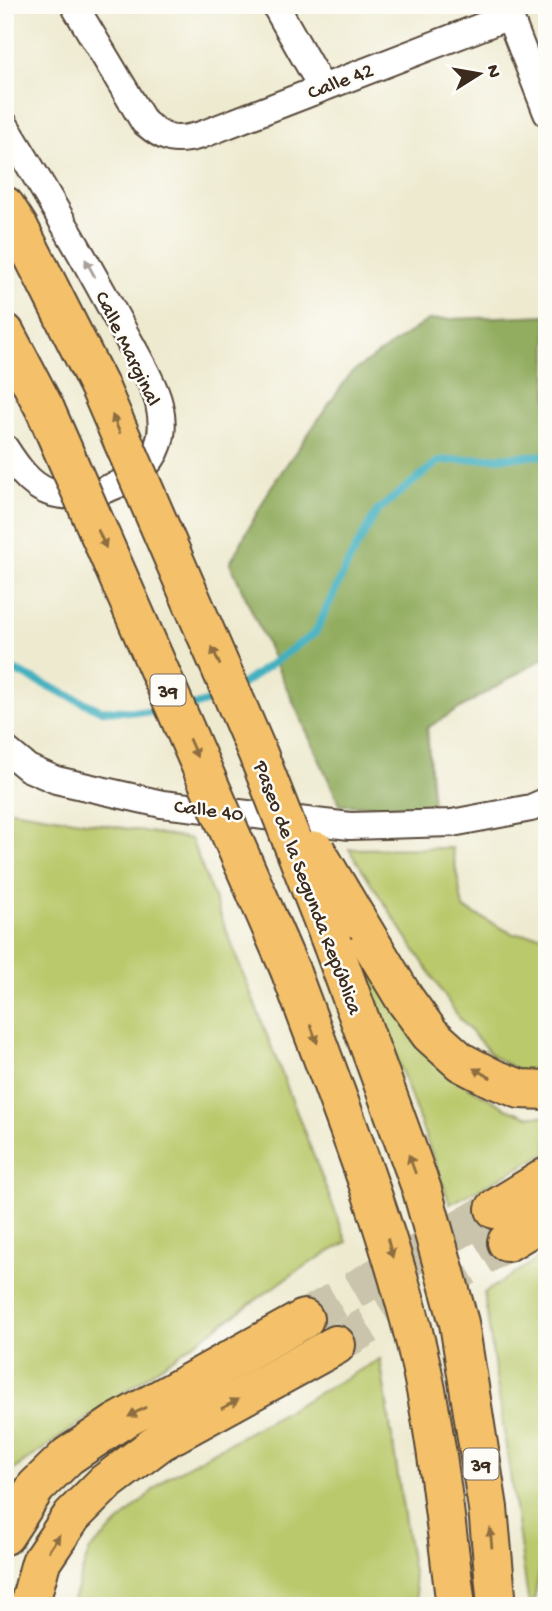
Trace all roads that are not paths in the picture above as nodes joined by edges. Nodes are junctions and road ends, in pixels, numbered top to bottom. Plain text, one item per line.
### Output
1 (74, 5) edge
2 (275, 5) edge
3 (507, 10) edge
4 (321, 86) junction
5 (547, 113) edge
6 (5, 125) edge
7 (5, 206) edge
8 (5, 333) edge
9 (5, 448) edge
10 (5, 748) edge
11 (547, 800) edge
12 (345, 932) junction
13 (547, 1090) edge
14 (547, 1177) edge
15 (547, 1218) edge
16 (304, 1319) tunnel mouth
17 (336, 1345) tunnel mouth
18 (432, 1423) junction
19 (5, 1535) edge
20 (29, 1606) edge
21 (436, 1606) edge
22 (456, 1606) edge
23 (497, 1606) edge

1 - 4 street, Calle 42
2 - 4 street
3 - 4 street, Calle 42
3 - 5 street
9 -> 6 street, Calle Marginal
12 -> 7 highway, Paseo de la Segunda República / 39, bridge
8 -> 18 highway, 39, bridge
10 - 11 street, Calle 40
13 -> 12 highway
23 -> 12 highway, Paseo de la Segunda República / 39
14 - 15 highway
16 -> 19 highway
20 -> 17 highway
18 - 21 highway
18 - 22 highway, 39

